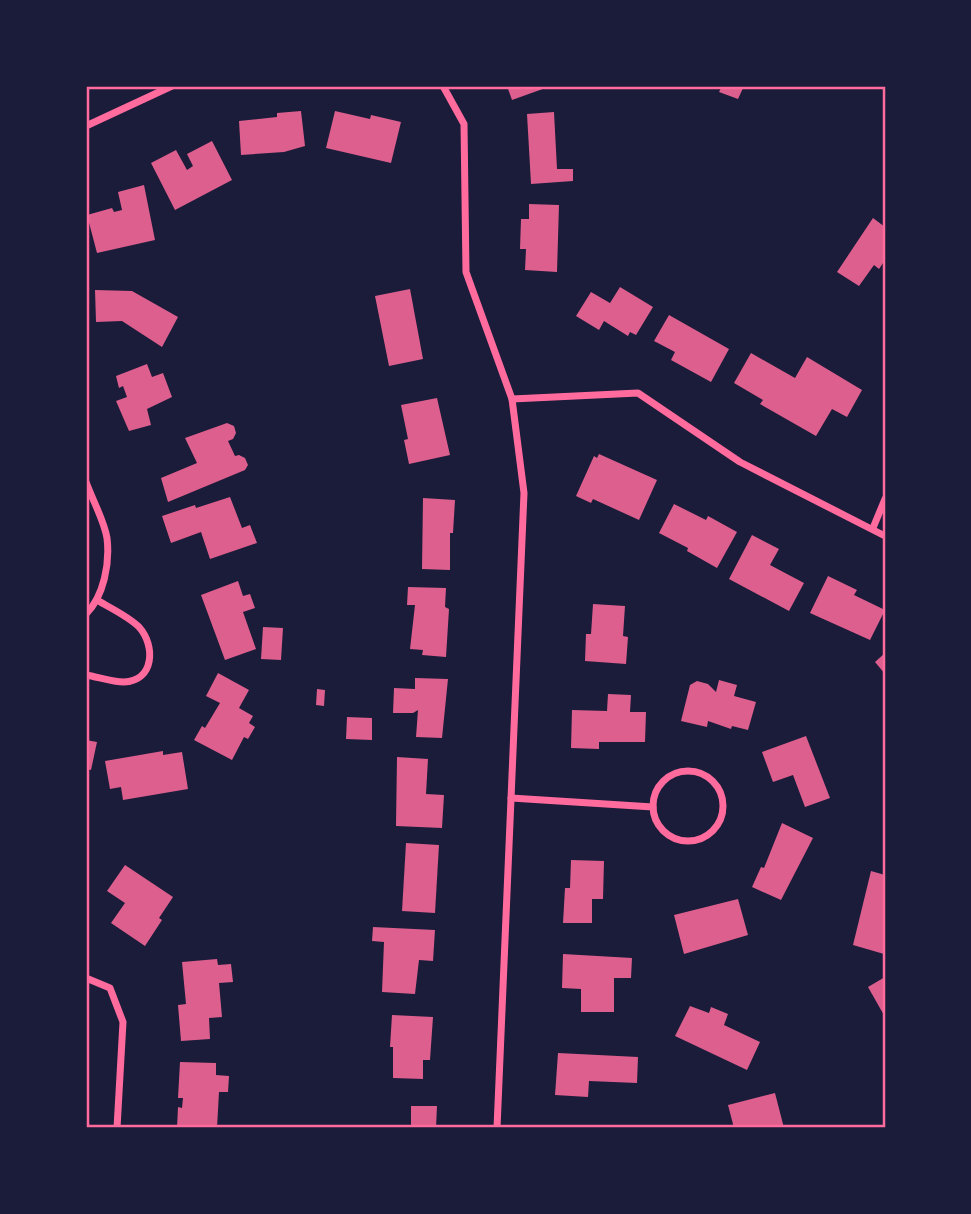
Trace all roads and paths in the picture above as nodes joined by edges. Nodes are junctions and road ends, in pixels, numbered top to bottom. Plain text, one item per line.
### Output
1 (172, 86) edge
2 (443, 86) edge
3 (86, 126) edge
4 (512, 399) junction
5 (86, 482) edge
6 (885, 499) edge
7 (873, 528) junction
8 (885, 536) edge
9 (97, 600) junction
10 (86, 614) edge
11 (86, 675) edge
12 (511, 799) junction
13 (653, 807) junction
14 (86, 978) edge
15 (117, 1128) edge
16 (497, 1128) edge

1 - 3 street
2 - 4 street
4 - 7 street
4 - 12 street
5 - 9 street
6 - 7 street
7 - 8 street
9 - 10 street
9 - 11 street
12 - 13 street
12 - 16 street
13 - 13 street
14 - 15 street

